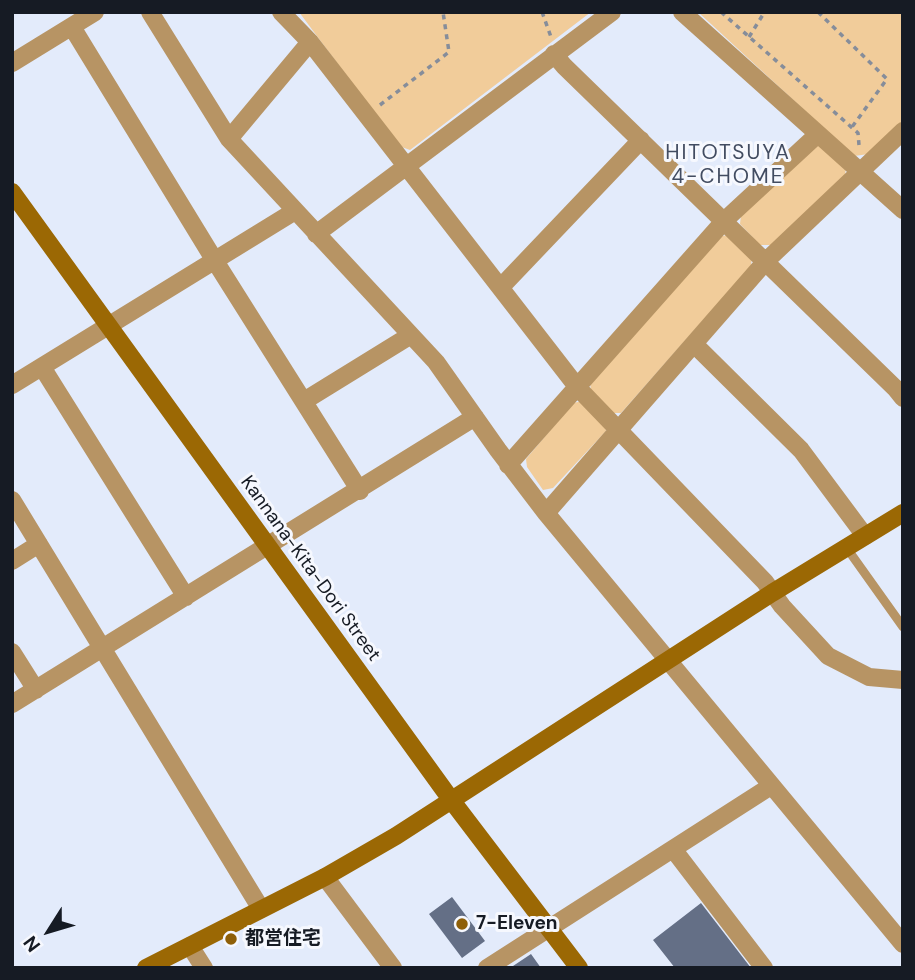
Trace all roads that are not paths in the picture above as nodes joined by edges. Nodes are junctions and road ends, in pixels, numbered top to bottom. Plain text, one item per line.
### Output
1 (95, 12) edge
2 (150, 12) edge
3 (281, 12) edge
4 (612, 12) edge
5 (682, 12) edge
6 (72, 27) junction
7 (310, 42) junction
8 (554, 54) junction
9 (12, 63) edge
10 (903, 131) edge
11 (818, 134) junction
12 (229, 139) junction
13 (642, 140) junction
14 (407, 166) junction
15 (860, 172) junction
16 (12, 192) edge
17 (903, 210) edge
18 (295, 211) junction
19 (725, 220) junction
20 (316, 234) junction
21 (215, 261) junction
22 (766, 261) junction
23 (501, 287) junction
24 (109, 326) junction
25 (411, 335) junction
26 (694, 344) junction
27 (42, 367) junction
28 (12, 385) edge
29 (578, 388) junction
30 (900, 389) edge
31 (304, 401) junction
32 (475, 417) junction
33 (619, 431) junction
34 (508, 465) junction
35 (360, 491) junction
36 (12, 500) edge
37 (546, 513) junction
38 (903, 513) edge
39 (865, 536) junction
40 (39, 544) junction
41 (268, 547) junction
42 (846, 547) junction
43 (12, 561) edge
44 (772, 593) junction
45 (186, 597) junction
46 (903, 627) edge
47 (102, 649) junction
48 (12, 652) edge
49 (667, 661) junction
50 (903, 680) edge
51 (36, 690) junction
52 (12, 704) edge
53 (771, 786) junction
54 (453, 801) junction
55 (673, 849) junction
56 (325, 877) junction
57 (261, 909) junction
58 (549, 928) junction
59 (903, 944) edge
60 (190, 946) junction
61 (146, 968) edge
62 (204, 968) edge
63 (393, 968) edge
64 (486, 968) edge
65 (579, 968) edge
66 (764, 968) edge

1 - 6 street
2 - 12 street
3 - 7 street
4 - 8 street
5 - 11 street
6 - 9 street
6 - 21 street
7 - 12 street
7 - 14 street
8 - 13 street
8 - 14 street
10 - 15 street
11 - 15 street
11 - 19 street
12 - 18 street
13 - 19 street
13 - 23 street
14 - 20 street
14 - 23 street
15 - 17 street
15 - 22 street
16 - 24 street, Kannana-Kita-Dori Street
18 - 20 street
18 - 21 street
19 - 22 street
19 - 29 street
20 - 25 street
21 - 24 street
21 - 31 street
22 - 26 street
22 - 30 street
23 - 29 street
24 - 27 street
24 - 41 street, Kannana-Kita-Dori Street
25 - 31 street
25 - 32 street
26 - 33 street
26 - 39 street
27 - 28 street
27 - 45 street
29 - 33 street
29 - 34 street
31 - 35 street
32 - 34 street
32 - 35 street
33 - 37 street
33 - 44 street
34 - 37 street
35 - 41 street
36 - 40 street
37 - 49 street
38 - 39 street
39 - 42 street
40 - 43 street
40 - 47 street
41 - 45 street
41 - 54 street, Kannana-Kita-Dori Street
42 - 44 street
42 - 46 lane
44 - 49 street
44 - 50 street
45 - 47 street
47 - 51 street
47 - 57 street
48 - 51 street
49 - 53 street
49 - 54 street
51 - 52 street
53 - 55 street
53 - 59 street
54 - 56 street
54 - 58 street, Kannana-Kita-Dori Street
55 - 58 street
55 - 66 street
56 - 57 street
56 - 63 street
57 - 60 street
58 - 64 street
58 - 65 street, Kannana-Kita-Dori Street
60 - 61 street
60 - 62 street

